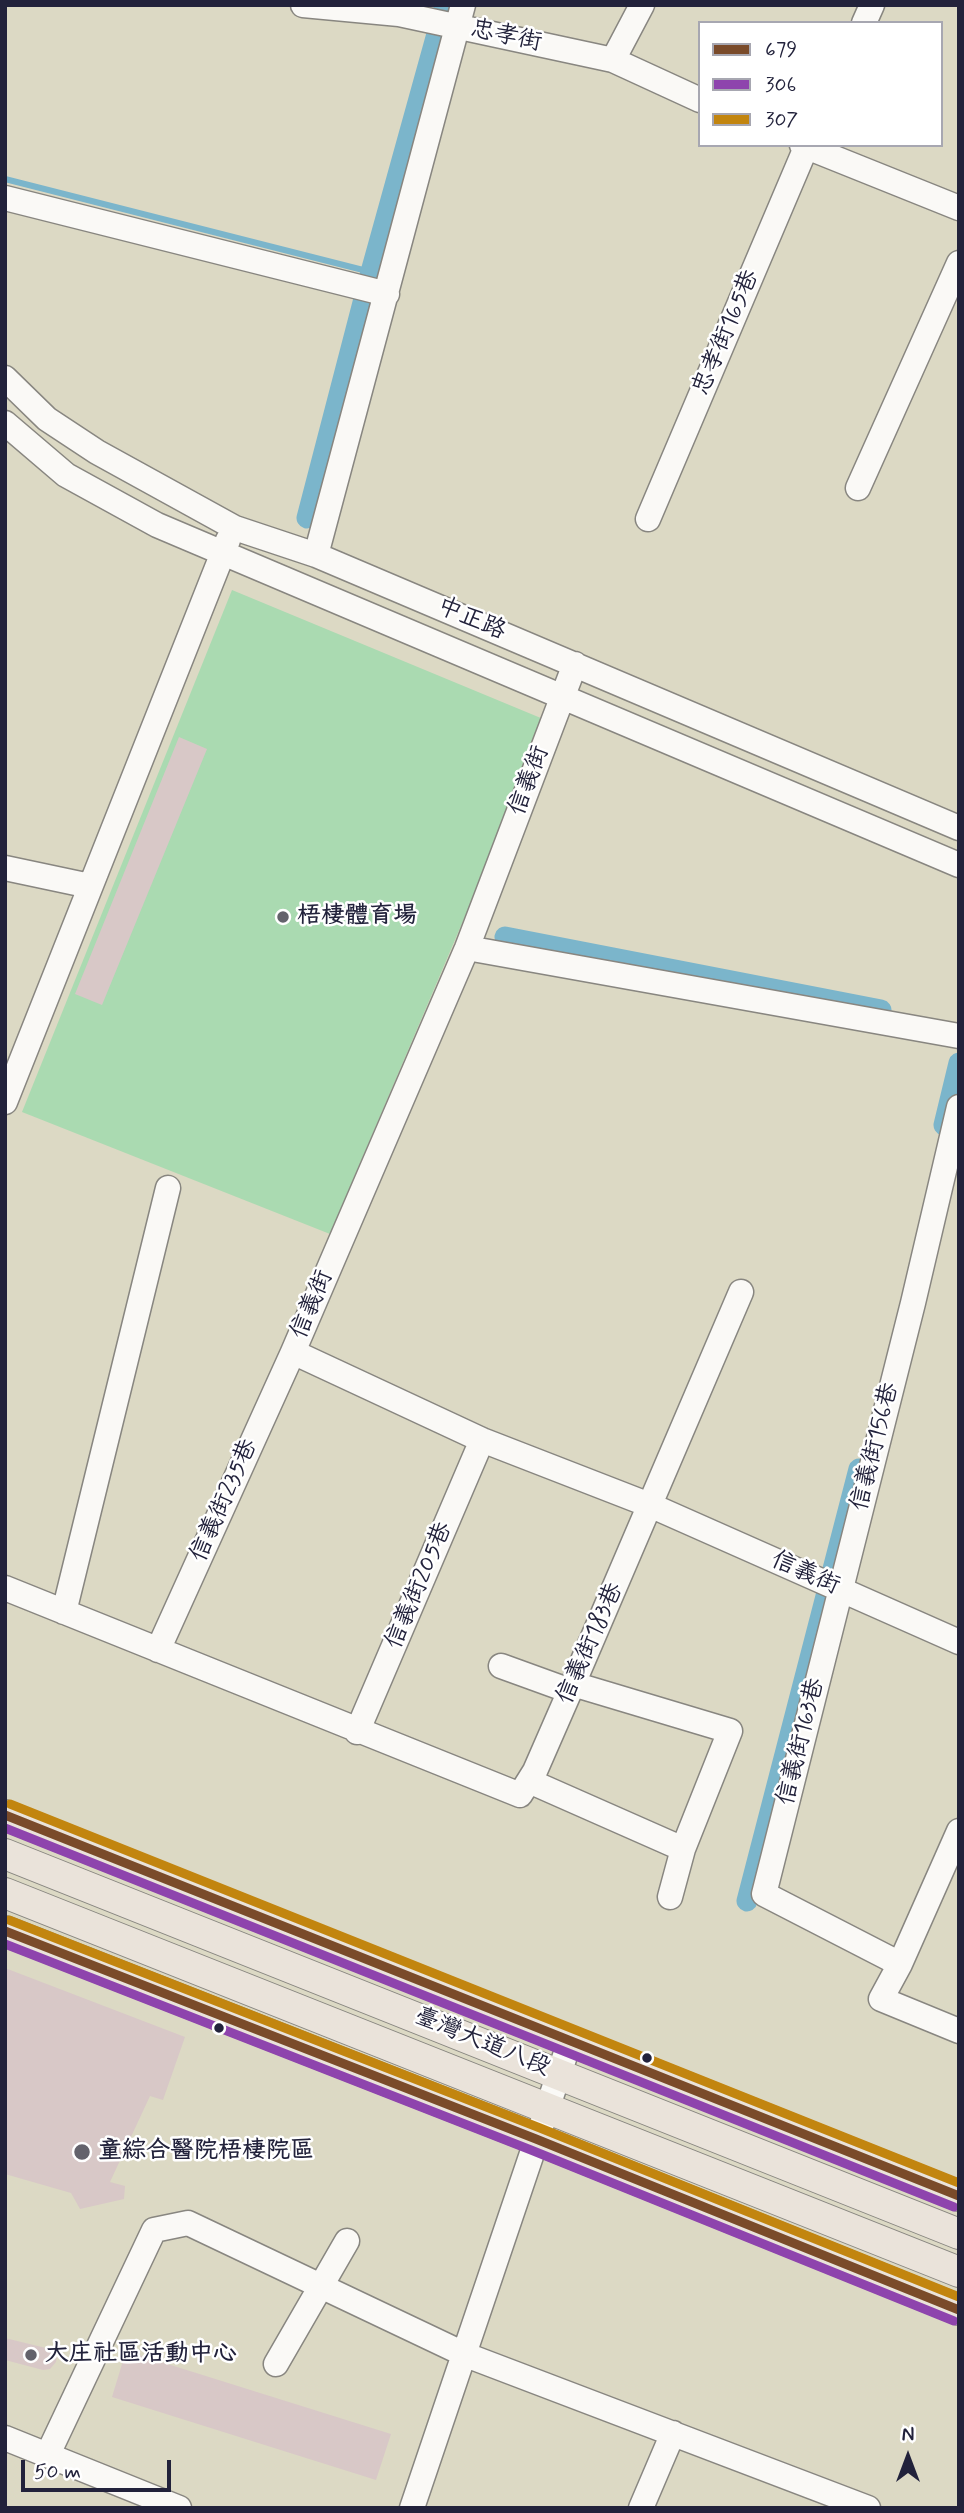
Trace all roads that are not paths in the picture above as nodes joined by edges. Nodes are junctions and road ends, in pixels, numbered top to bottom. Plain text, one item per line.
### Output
1 (303, 5) edge
2 (642, 5) edge
3 (872, 5) edge
4 (461, 16) edge
5 (865, 21) edge
6 (613, 60) junction
7 (698, 99) edge
8 (805, 147) edge
9 (807, 147) edge
10 (5, 198) edge
11 (959, 208) edge
12 (959, 263) edge
13 (387, 294) junction
14 (5, 378) edge
15 (5, 423) edge
16 (858, 488) dead end
17 (648, 519) dead end
18 (235, 528) junction
19 (221, 553) junction
20 (316, 555) junction
21 (575, 664) junction
22 (563, 694) junction
23 (959, 828) edge
24 (959, 865) edge
25 (5, 868) edge
26 (90, 886) junction
27 (467, 947) junction
28 (959, 1036) edge
29 (5, 1102) edge
30 (959, 1107) edge
31 (168, 1188) dead end
32 (741, 1293) dead end
33 (293, 1352) junction
34 (482, 1440) junction
35 (652, 1506) junction
36 (5, 1588) edge
37 (840, 1590) junction
38 (64, 1612) junction
39 (959, 1642) edge
40 (158, 1650) junction
41 (501, 1666) dead end
42 (572, 1688) junction
43 (357, 1732) junction
44 (529, 1781) junction
45 (5, 1815) edge
46 (959, 1831) edge
47 (682, 1849) junction
48 (5, 1854) edge
49 (5, 1893) edge
50 (670, 1897) dead end
51 (5, 1931) edge
52 (900, 1964) junction
53 (959, 2031) edge
54 (570, 2041) junction
55 (559, 2073) junction
56 (547, 2106) junction
57 (536, 2139) junction
58 (959, 2196) edge
59 (959, 2234) edge
60 (347, 2241) dead end
61 (959, 2272) edge
62 (321, 2287) junction
63 (959, 2310) edge
64 (466, 2356) junction
65 (276, 2364) dead end
66 (673, 2433) junction
67 (5, 2438) edge
68 (48, 2454) junction
69 (179, 2508) edge
70 (412, 2508) edge
71 (641, 2508) edge
72 (868, 2508) edge

1 - 4 street, 忠孝街
2 - 6 street
3 - 5 street
4 - 6 street, 忠孝街
4 - 13 street
6 - 7 street, 忠孝街
8 - 17 street, 忠孝街165巷
9 - 11 street
10 - 13 street
12 - 16 street
13 - 20 street
14 - 18 street, 中正路
15 - 19 street, 中正路
18 - 19 street
18 - 20 street, 中正路
19 - 22 street, 中正路
19 - 26 street
20 - 21 street, 中正路
21 - 22 street, 信義街
21 - 23 street, 中正路
22 - 24 street, 中正路
22 - 27 street, 信義街
25 - 26 street
26 - 29 street
27 - 28 street
27 - 33 street, 信義街
30 - 37 street, 信義街156巷
31 - 38 street
32 - 35 street, 信義街183巷
33 - 34 street, 信義街
33 - 40 street, 信義街235巷
34 - 35 street, 信義街
34 - 43 street, 信義街205巷
35 - 37 street, 信義街
35 - 42 street, 信義街183巷
36 - 38 street
37 - 39 street, 信義街
37 - 52 street, 信義街163巷
38 - 40 street
40 - 43 street
41 - 42 street
42 - 44 street, 信義街183巷
42 - 47 street
43 - 44 street
44 - 47 street
45 - 54 main road, 臺灣大道八段
46 - 52 street
47 - 50 street
48 - 55 main road, 臺灣大道八段
49 - 56 main road, 臺灣大道八段
51 - 57 main road
52 - 53 street
54 - 55 street
54 - 58 main road, 臺灣大道八段
55 - 56 street
55 - 59 main road, 臺灣大道八段
56 - 57 street
56 - 61 main road, 臺灣大道八段
57 - 63 main road
57 - 64 street
60 - 62 street
62 - 64 street
62 - 65 street
62 - 68 street
64 - 66 street
64 - 70 street
66 - 71 street
66 - 72 street
67 - 68 street
68 - 69 street

